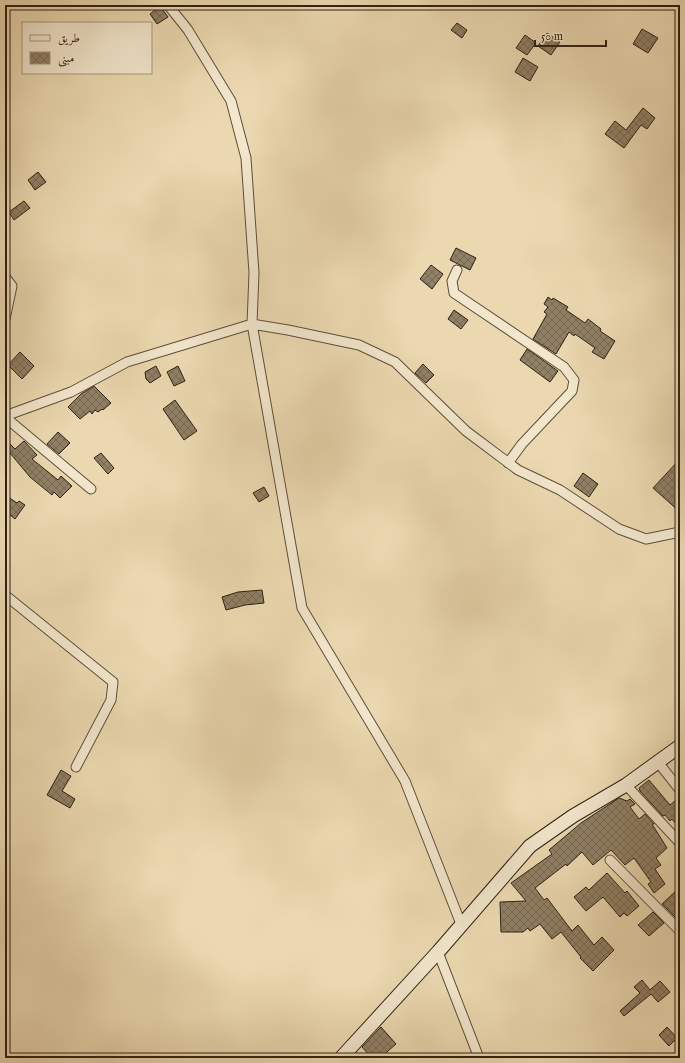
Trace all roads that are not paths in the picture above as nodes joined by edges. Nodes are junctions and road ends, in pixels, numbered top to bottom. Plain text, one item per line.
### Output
1 (168, 5) edge
2 (457, 270) dead end
3 (5, 277) edge
4 (5, 319) edge
5 (252, 324) junction
6 (5, 417) edge
7 (508, 463) junction
8 (91, 489) dead end
9 (680, 532) edge
10 (5, 595) edge
11 (680, 746) edge
12 (657, 761) junction
13 (76, 767) dead end
14 (626, 785) junction
15 (680, 790) edge
16 (680, 843) edge
17 (610, 860) dead end
18 (461, 924) junction
19 (680, 931) edge
20 (438, 952) junction
21 (341, 1058) edge
22 (479, 1058) edge

1 - 5 street
2 - 7 street
3 - 4 street
5 - 6 street
5 - 7 street
5 - 18 street
6 - 8 street
7 - 9 street
10 - 13 street
11 - 12 street
12 - 14 street
12 - 15 street
14 - 16 street
14 - 18 street
17 - 19 street
18 - 20 street
20 - 21 street
20 - 22 street

